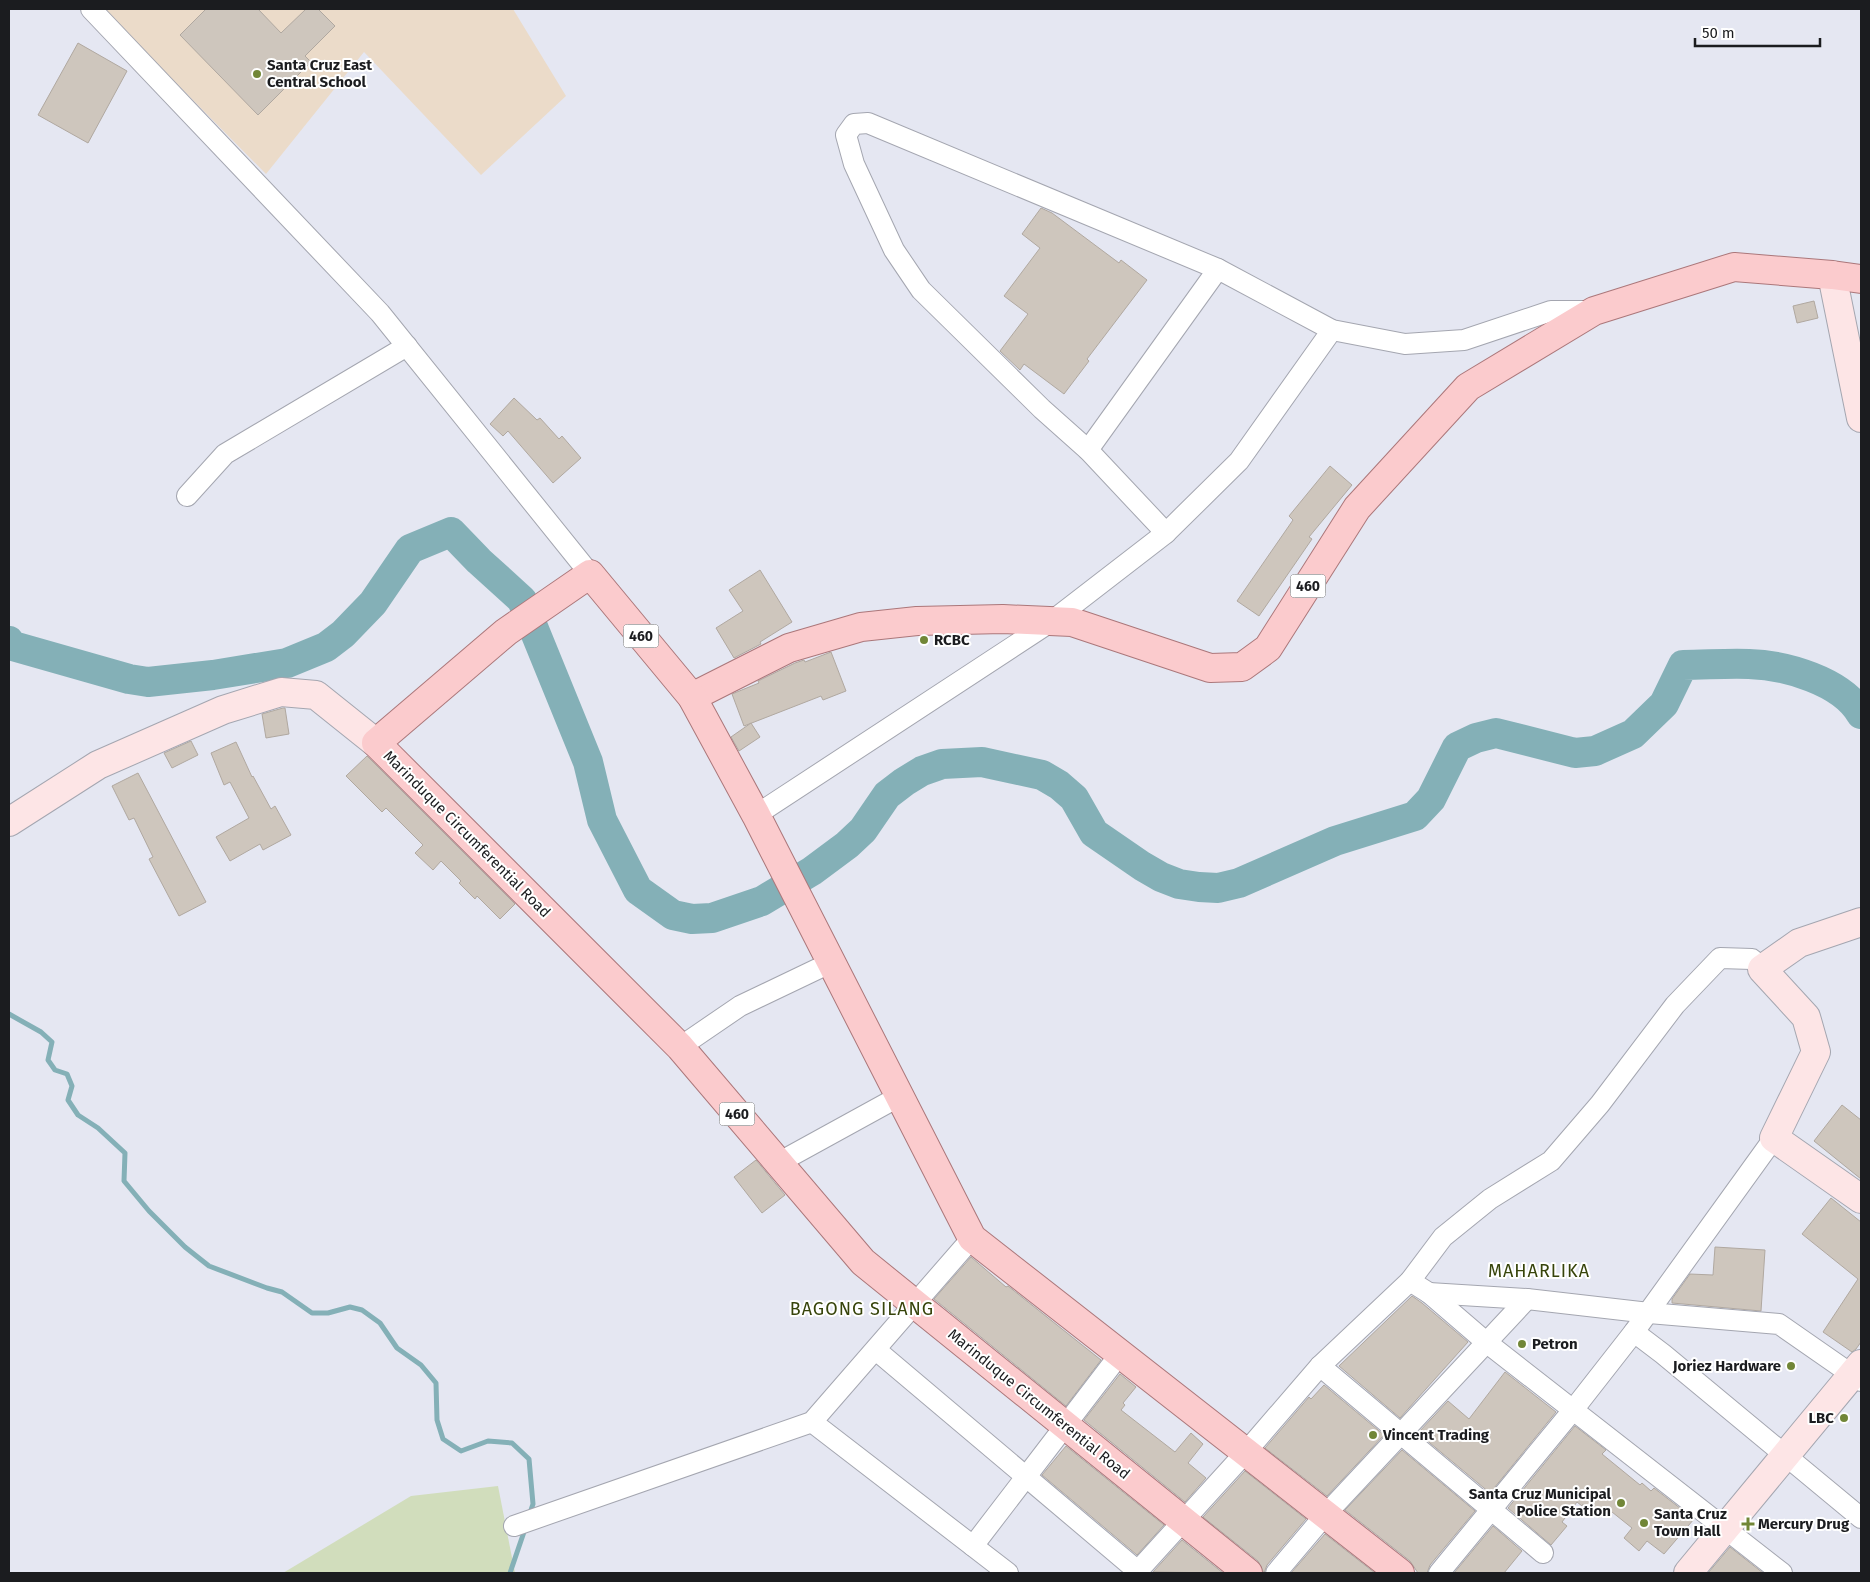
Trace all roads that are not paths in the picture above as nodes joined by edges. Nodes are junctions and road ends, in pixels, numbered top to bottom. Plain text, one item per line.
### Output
1 (92, 9) edge
2 (1218, 269) junction
3 (1832, 275) junction
4 (1861, 279) edge
5 (1594, 311) junction
6 (1332, 330) junction
7 (407, 346) junction
8 (1861, 418) edge
9 (1088, 450) junction
10 (187, 496) dead end
11 (1166, 533) junction
12 (590, 574) junction
13 (1052, 621) junction
14 (692, 697) junction
15 (376, 743) junction
16 (756, 815) junction
17 (9, 822) edge
18 (1858, 923) edge
19 (832, 962) junction
20 (1762, 969) junction
21 (680, 1047) junction
22 (900, 1096) junction
23 (1774, 1138) junction
24 (778, 1163) junction
25 (1861, 1199) edge
26 (972, 1238) junction
27 (1410, 1280) junction
28 (1429, 1293) junction
29 (1527, 1299) junction
30 (916, 1304) junction
31 (1649, 1313) junction
32 (1634, 1332) junction
33 (1486, 1342) junction
34 (876, 1350) junction
35 (1120, 1354) junction
36 (1320, 1366) junction
37 (1859, 1373) edge
38 (1573, 1410) junction
39 (812, 1422) junction
40 (1065, 1425) junction
41 (1402, 1433) junction
42 (1245, 1453) junction
43 (1786, 1455) junction
44 (1026, 1477) junction
45 (1490, 1508) junction
46 (1325, 1515) junction
47 (1861, 1518) edge
48 (1183, 1521) junction
49 (514, 1526) dead end
50 (1725, 1529) junction
51 (973, 1546) junction
52 (1543, 1553) dead end
53 (1008, 1573) edge
54 (1138, 1573) edge
55 (1248, 1573) edge
56 (1276, 1573) edge
57 (1400, 1573) edge
58 (1439, 1573) edge
59 (1688, 1573) edge
60 (1782, 1573) edge

1 - 7 street
2 - 6 street
2 - 9 street
2 - 9 street
3 - 4 main road, 460
3 - 5 main road, 460
3 - 8 street
5 - 6 street
5 - 13 main road, 460
6 - 11 street
7 - 10 street
7 - 12 street
9 - 11 street
11 - 13 street
12 - 14 main road, 460
12 - 15 main road, Marinduque Circumferential Road
13 - 14 main road, 460
13 - 16 street
14 - 16 main road
15 - 17 street
15 - 21 main road, Marinduque Circumferential Road / 460
16 - 19 main road
18 - 20 street
19 - 21 street
19 - 22 main road
20 - 23 street
20 - 27 street
21 - 24 main road, Marinduque Circumferential Road / 460
22 - 24 street
22 - 26 main road
23 - 25 street
23 - 31 street
24 - 30 main road, Marinduque Circumferential Road / 460
26 - 30 street
26 - 35 main road
27 - 28 street
27 - 36 street
28 - 29 street
28 - 33 street
29 - 31 street
29 - 33 street
30 - 34 street
30 - 40 main road, Marinduque Circumferential Road / 460
31 - 32 street
31 - 37 street
32 - 38 street
32 - 43 street
33 - 38 street
33 - 41 street
34 - 39 street
34 - 44 street
35 - 40 street
35 - 42 main road
36 - 41 street
36 - 42 street
37 - 43 street
38 - 45 street
38 - 50 street
39 - 49 street
39 - 51 street
40 - 44 street
40 - 48 main road, Marinduque Circumferential Road / 460
41 - 45 street
41 - 46 street
42 - 46 main road
42 - 48 street
43 - 47 street
43 - 50 street
44 - 51 street
44 - 54 street
45 - 52 street
45 - 58 street
46 - 56 street
46 - 57 main road
48 - 54 street
48 - 55 main road, Marinduque Circumferential Road / 460
50 - 59 street
50 - 60 street
51 - 53 street

